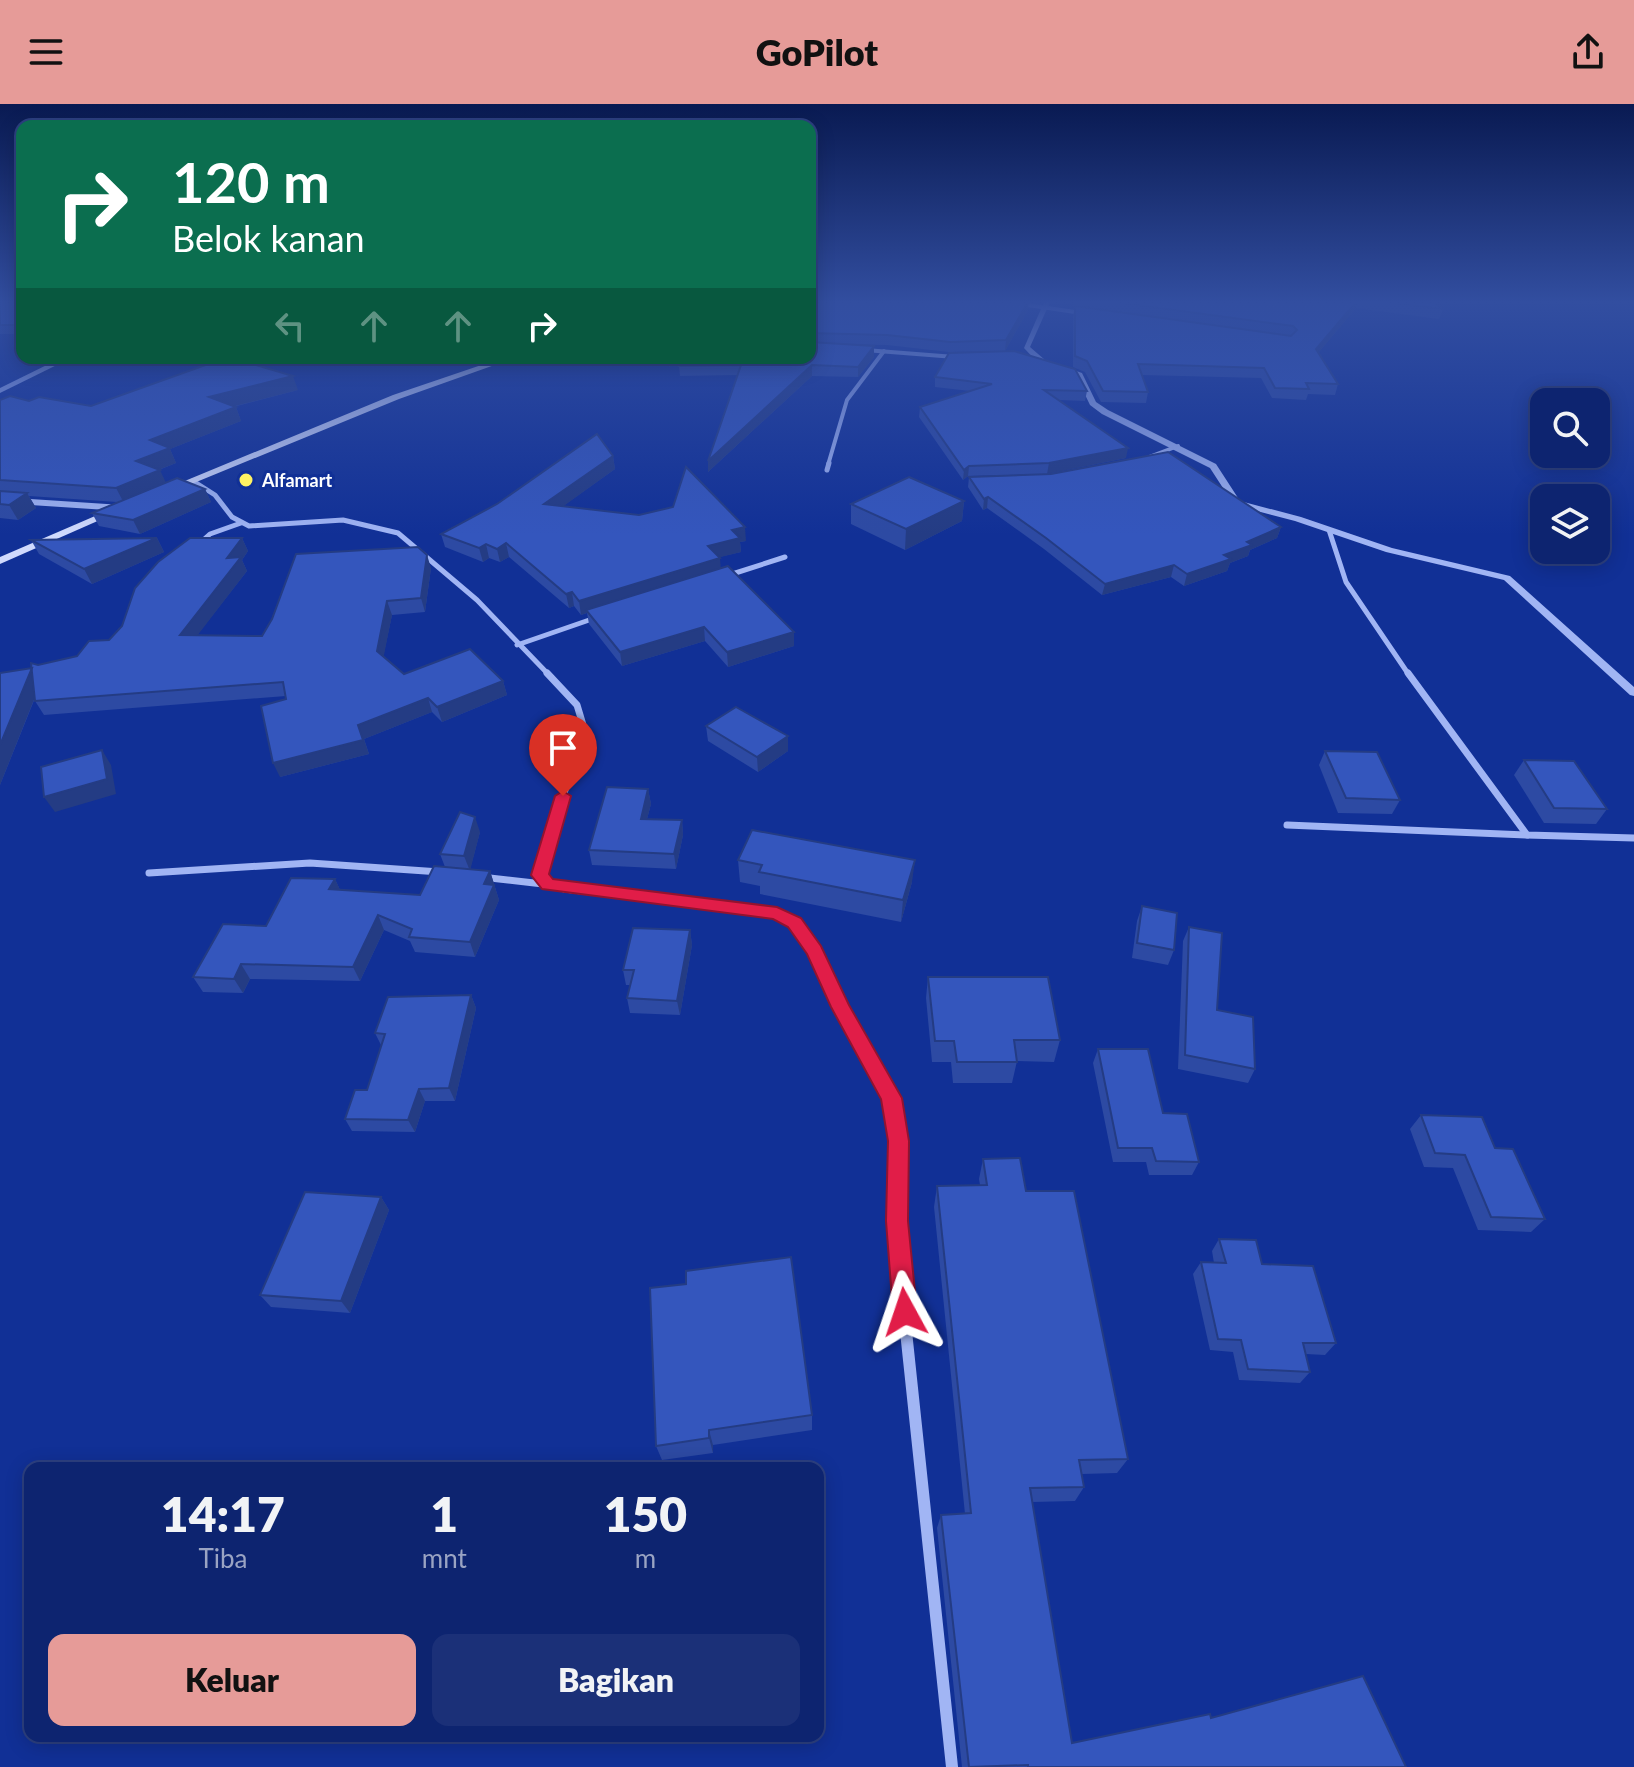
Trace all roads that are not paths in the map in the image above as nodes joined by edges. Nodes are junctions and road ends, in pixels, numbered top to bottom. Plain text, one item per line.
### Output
1 (23, 380) edge
2 (447, 380) edge
3 (862, 380) edge
4 (1081, 380) edge
5 (0, 391) edge
6 (1178, 446) junction
7 (1142, 460) edge
8 (827, 470) dead end
9 (193, 481) junction
10 (150, 497) edge
11 (0, 500) edge
12 (136, 502) edge
13 (122, 508) junction
14 (241, 523) junction
15 (1329, 530) junction
16 (198, 544) edge
17 (785, 557) dead end
18 (0, 561) edge
19 (712, 581) edge
20 (608, 614) edge
21 (517, 645) junction
22 (1634, 693) edge
23 (1287, 825) dead end
24 (1527, 835) junction
25 (1634, 838) edge
26 (149, 873) dead end
27 (445, 873) edge
28 (476, 876) edge
29 (548, 885) junction
30 (952, 1767) edge

1 - 5 street
2 - 9 main road
3 - 8 street
4 - 6 street
6 - 7 street
6 - 15 street
9 - 10 main road
9 - 14 street
11 - 13 street
12 - 13 main road
13 - 18 main road
14 - 16 street
14 - 21 street
15 - 22 street
15 - 24 street
17 - 19 street
20 - 21 street
21 - 29 street
23 - 24 street
24 - 25 street
26 - 27 street
28 - 29 street
29 - 30 street

